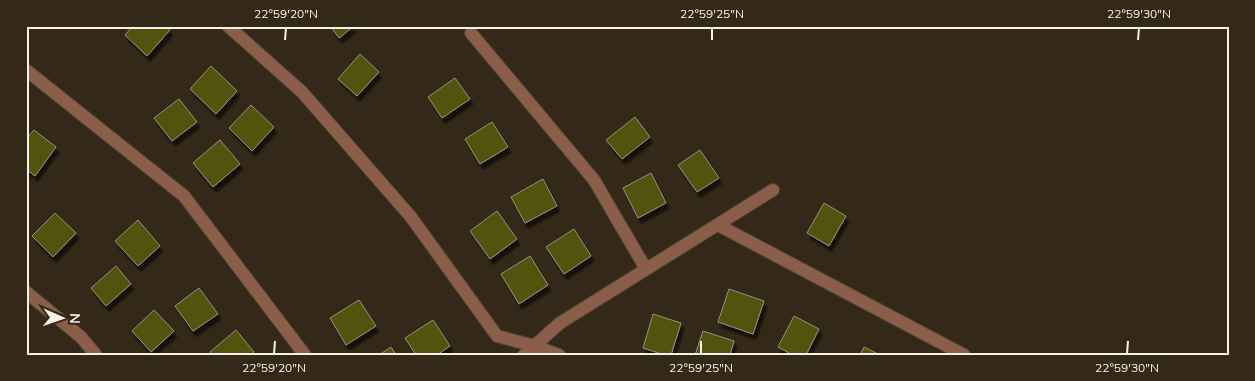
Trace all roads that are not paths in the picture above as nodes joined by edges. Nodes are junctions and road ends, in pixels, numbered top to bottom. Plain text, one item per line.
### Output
1 (228, 26) edge
2 (470, 33) dead end
3 (26, 70) edge
4 (773, 190) dead end
5 (718, 225) junction
6 (646, 269) junction
7 (26, 292) edge
8 (534, 346) junction
9 (96, 355) edge
10 (305, 355) edge
11 (524, 355) edge
12 (559, 355) edge
13 (964, 355) edge

1 - 8 street
2 - 6 street
3 - 10 street
4 - 5 street
5 - 6 street
5 - 13 street
6 - 8 street
7 - 9 street
8 - 11 street
8 - 12 street

